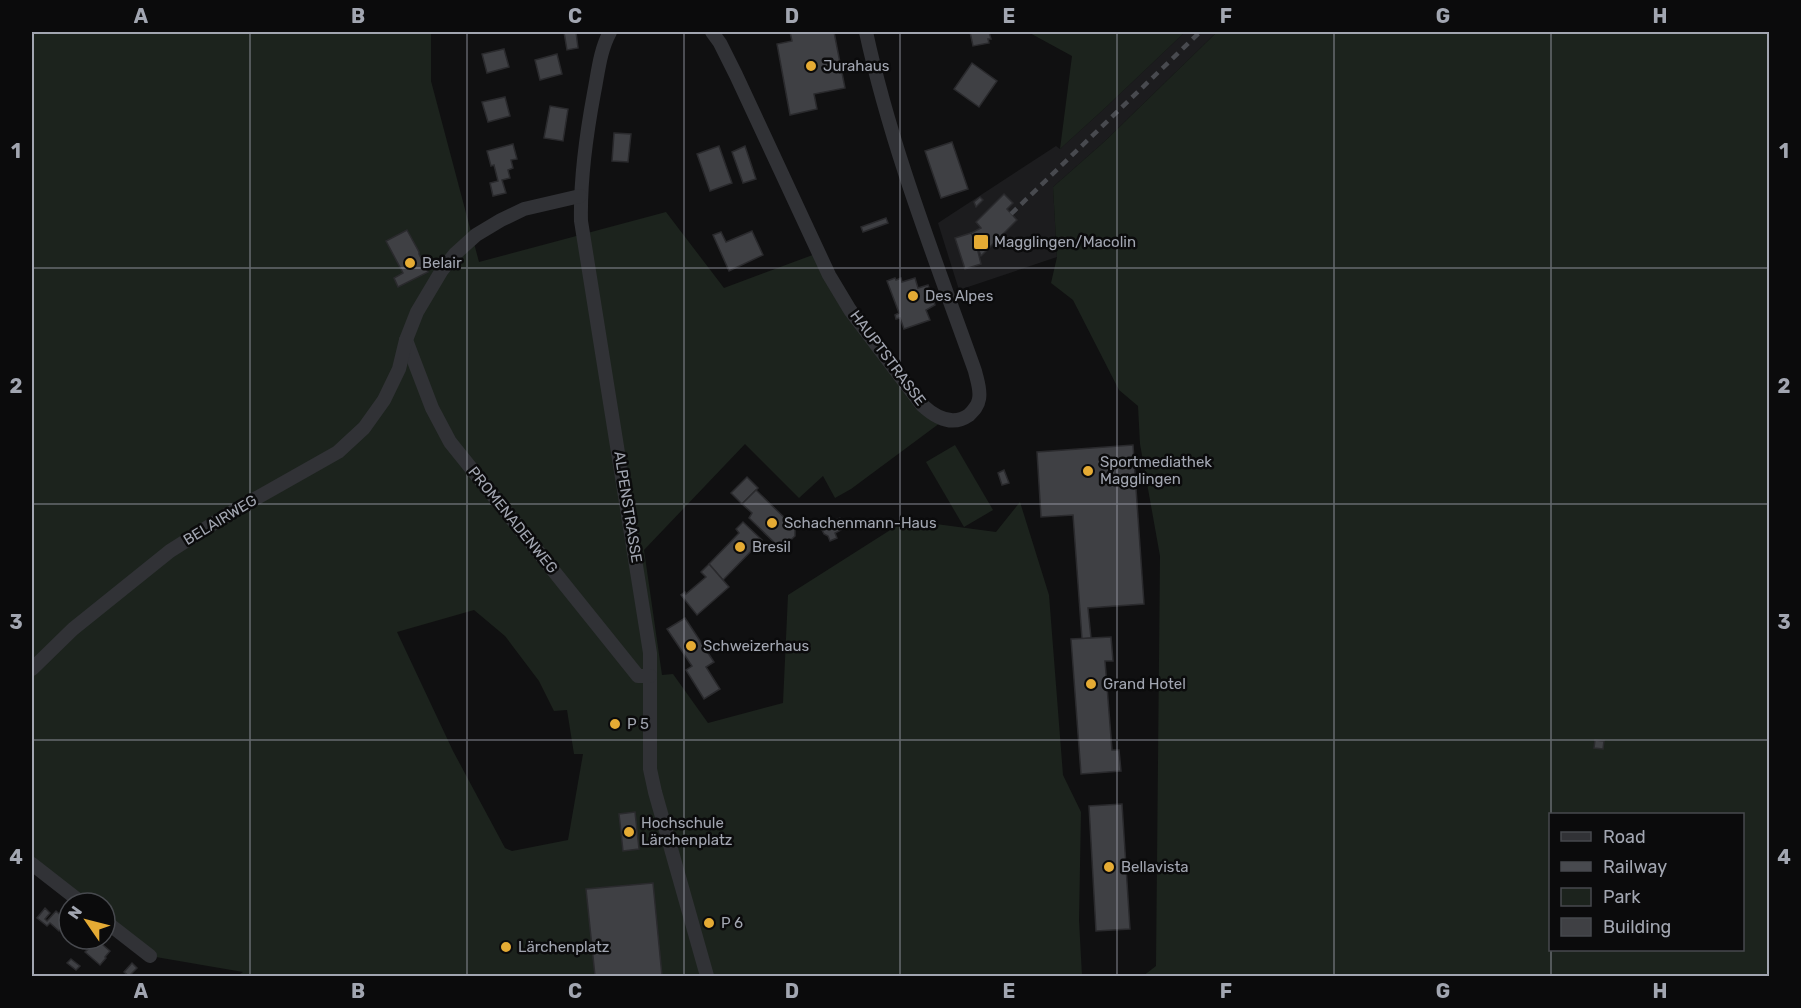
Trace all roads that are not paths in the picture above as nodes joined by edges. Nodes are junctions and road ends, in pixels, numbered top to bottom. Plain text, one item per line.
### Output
1 (712, 32) edge
2 (866, 32) edge
3 (608, 33) edge
4 (580, 196) junction
5 (406, 340) junction
6 (399, 369) junction
7 (417, 369) junction
8 (32, 669) edge
9 (650, 676) junction
10 (32, 864) edge
11 (67, 891) edge
12 (117, 931) edge
13 (150, 957) dead end
14 (707, 976) edge

1 - 2 street, HAUPTSTRASSE
3 - 4 street, ALPENSTRASSE
4 - 5 street, BELAIRWEG
4 - 9 street, ALPENSTRASSE
5 - 6 street, BELAIRWEG
5 - 7 street, PROMENADENWEG
6 - 7 street
6 - 8 street, BELAIRWEG
7 - 9 street, PROMENADENWEG
9 - 14 street, ALPENSTRASSE
10 - 11 street
12 - 13 street

